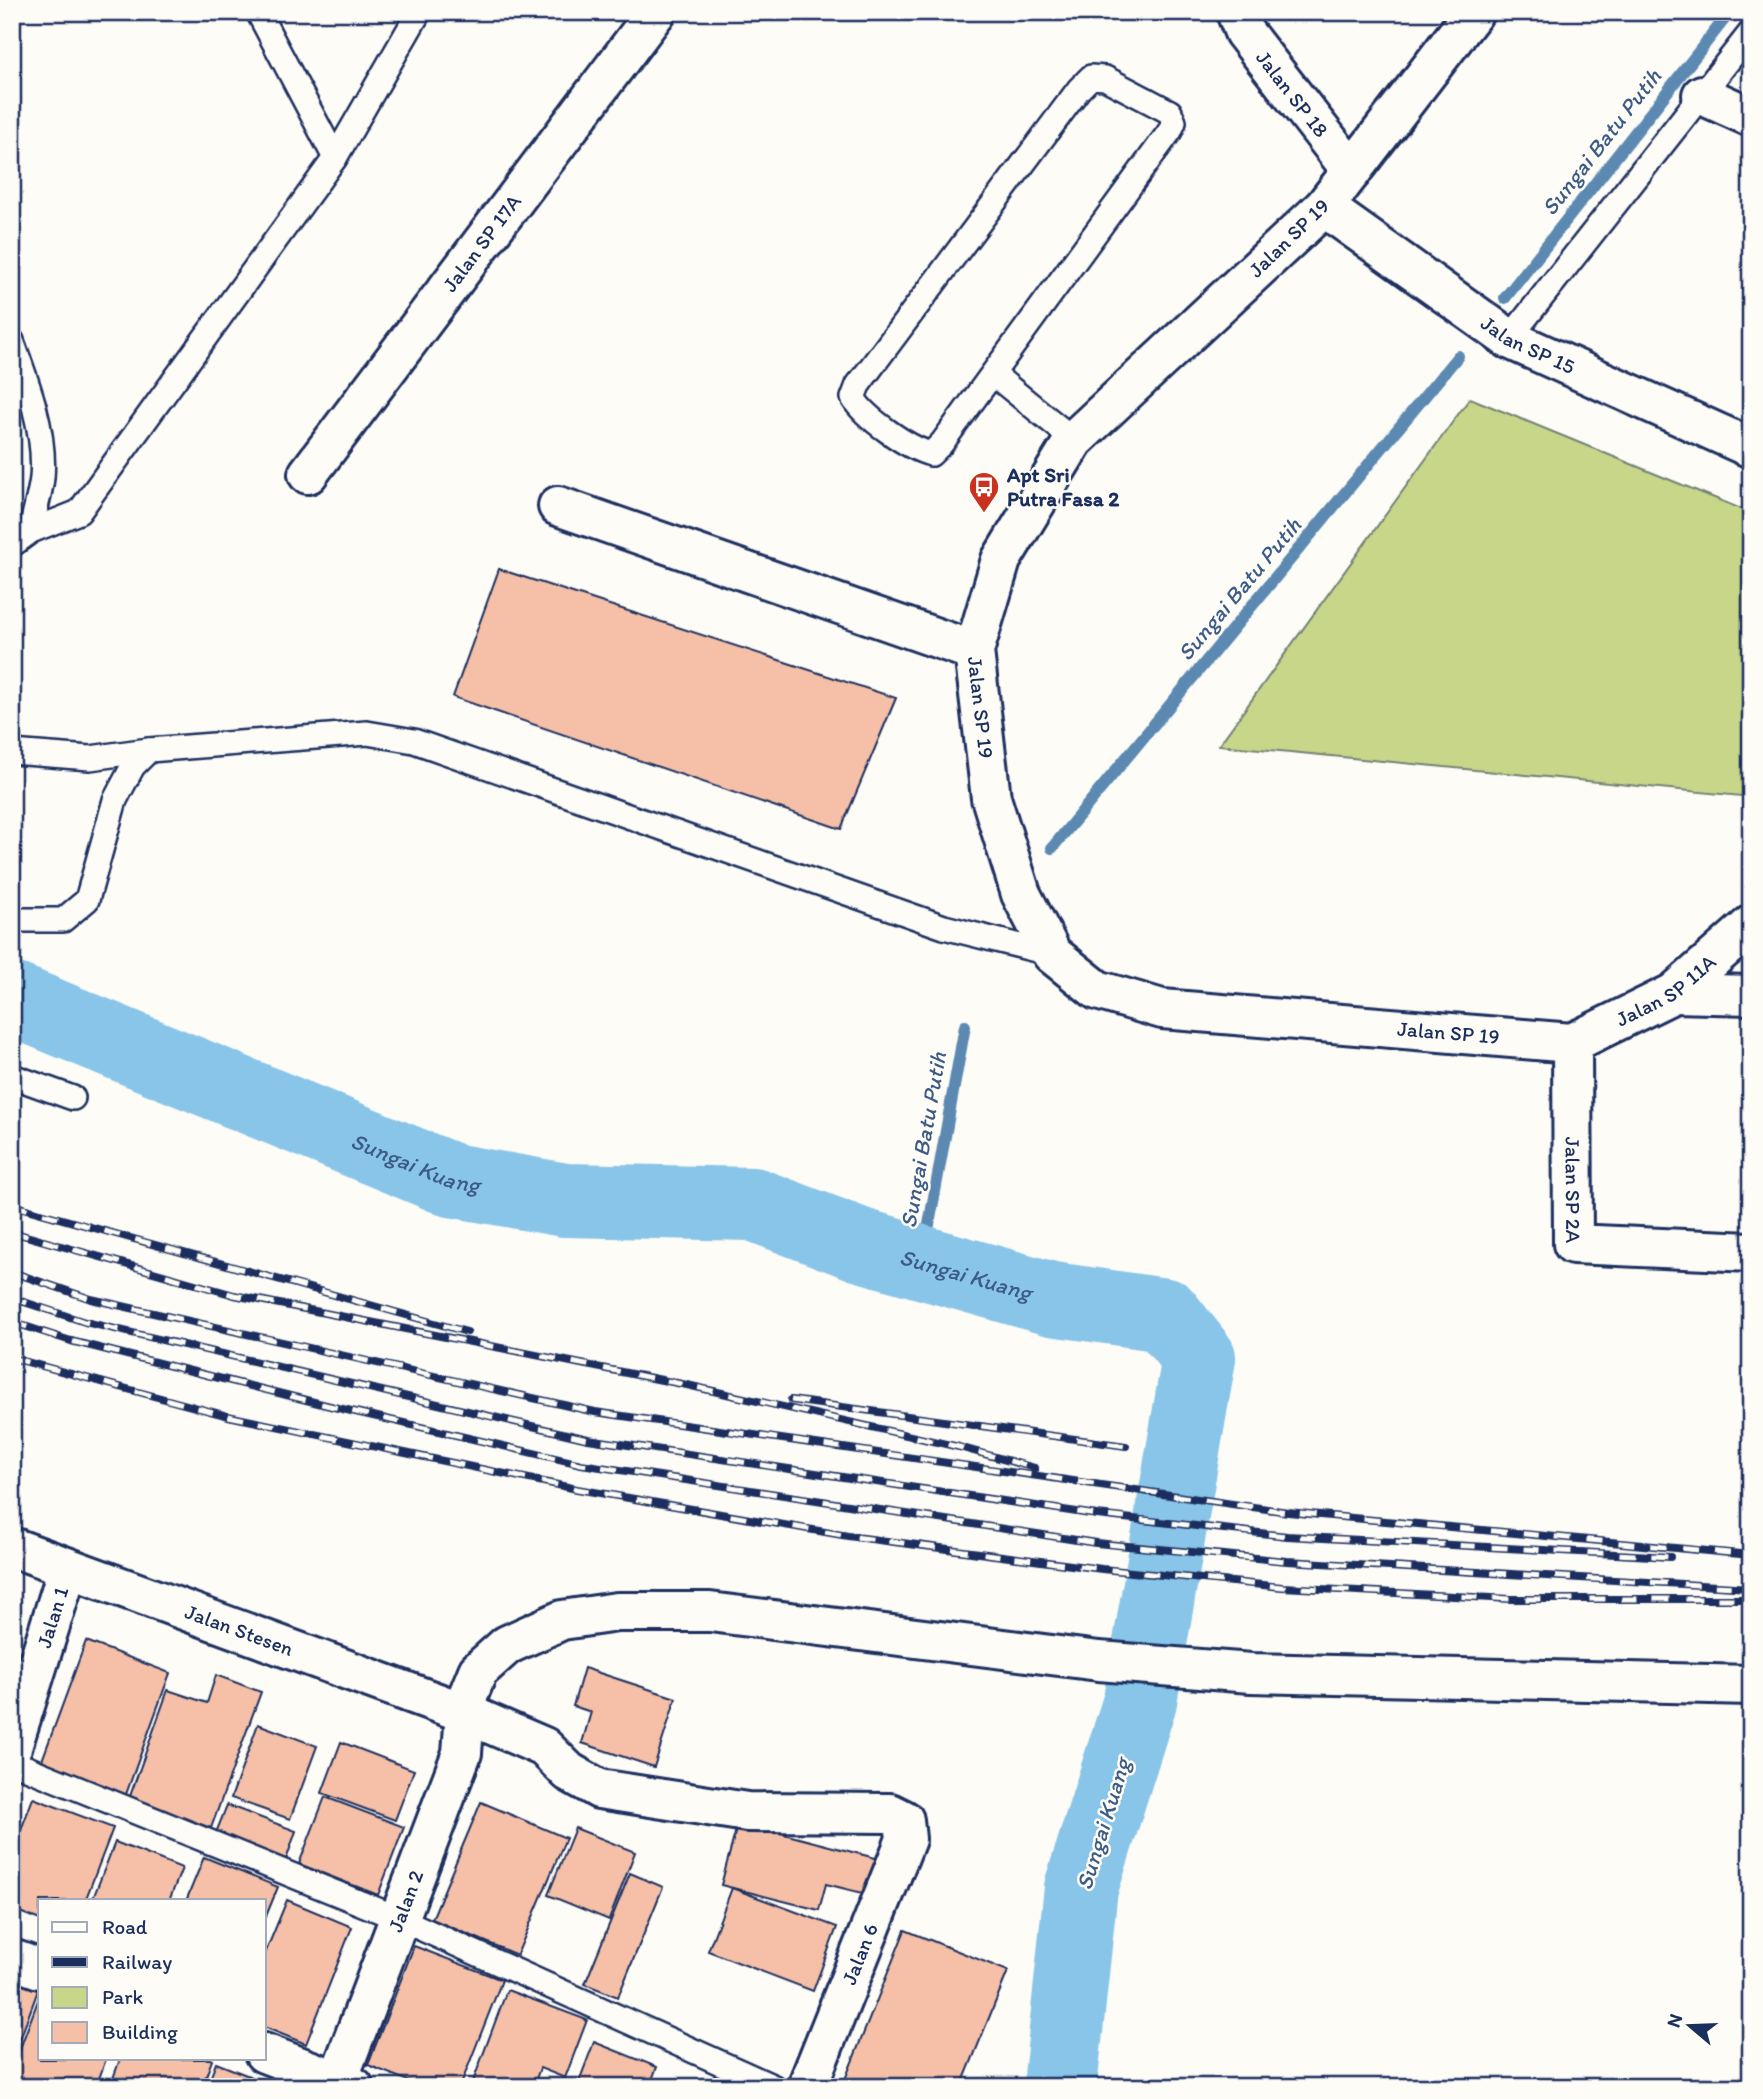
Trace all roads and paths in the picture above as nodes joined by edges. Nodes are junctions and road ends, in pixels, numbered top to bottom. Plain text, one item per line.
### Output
1 (258, 12) edge
2 (419, 12) edge
3 (656, 12) edge
4 (1236, 12) edge
5 (1474, 12) edge
6 (1751, 32) edge
7 (1702, 95) junction
8 (1751, 117) edge
9 (335, 159) junction
10 (1352, 171) junction
11 (1324, 207) junction
12 (1509, 339) junction
13 (12, 341) edge
14 (993, 374) junction
15 (1074, 440) junction
16 (1751, 448) edge
17 (308, 474) dead end
18 (558, 506) dead end
19 (31, 531) junction
20 (12, 545) edge
21 (974, 651) junction
22 (149, 750) junction
23 (12, 752) edge
24 (12, 917) edge
25 (1751, 925) edge
26 (1052, 954) junction
27 (1674, 993) junction
28 (1751, 995) edge
29 (1572, 1044) junction
30 (12, 1076) edge
31 (73, 1098) dead end
32 (1751, 1252) edge
33 (12, 1547) edge
34 (68, 1568) junction
35 (1751, 1685) edge
36 (464, 1713) junction
37 (12, 1747) edge
38 (12, 1762) edge
39 (904, 1820) joint
40 (400, 1919) junction
41 (12, 1959) edge
42 (38, 1968) edge
43 (266, 2054) edge
44 (342, 2084) edge
45 (774, 2087) edge
46 (807, 2087) edge

1 - 9 lane
2 - 9 lane
3 - 17 street, Jalan SP 17A
4 - 10 street, Jalan SP 18
5 - 10 street, Jalan SP 19
6 - 7 lane
7 - 8 street
7 - 12 lane
9 - 19 lane
10 - 11 street, Jalan SP 19
11 - 12 street, Jalan SP 15
11 - 15 street, Jalan SP 19
12 - 16 street, Jalan SP 15
13 - 19 lane
14 - 14 lane
14 - 15 lane
15 - 21 street, Jalan SP 19
18 - 21 street
19 - 20 lane
21 - 26 street, Jalan SP 19
22 - 23 lane
22 - 24 lane
22 - 26 lane
25 - 27 street, Jalan SP 11A
26 - 29 street, Jalan SP 19
27 - 28 street
27 - 29 street, Jalan SP 11A
29 - 32 street, Jalan SP 2A
30 - 31 lane
33 - 34 street, Jalan Stesen
34 - 36 street, Jalan Stesen
34 - 37 street, Jalan 1
35 - 36 street, Jalan 2
36 - 39 street, Jalan Stesen
36 - 40 street, Jalan 2
38 - 40 lane
39 - 46 street, Jalan 6
40 - 44 street, Jalan 2
40 - 45 lane
41 - 42 street
43 - 44 street

